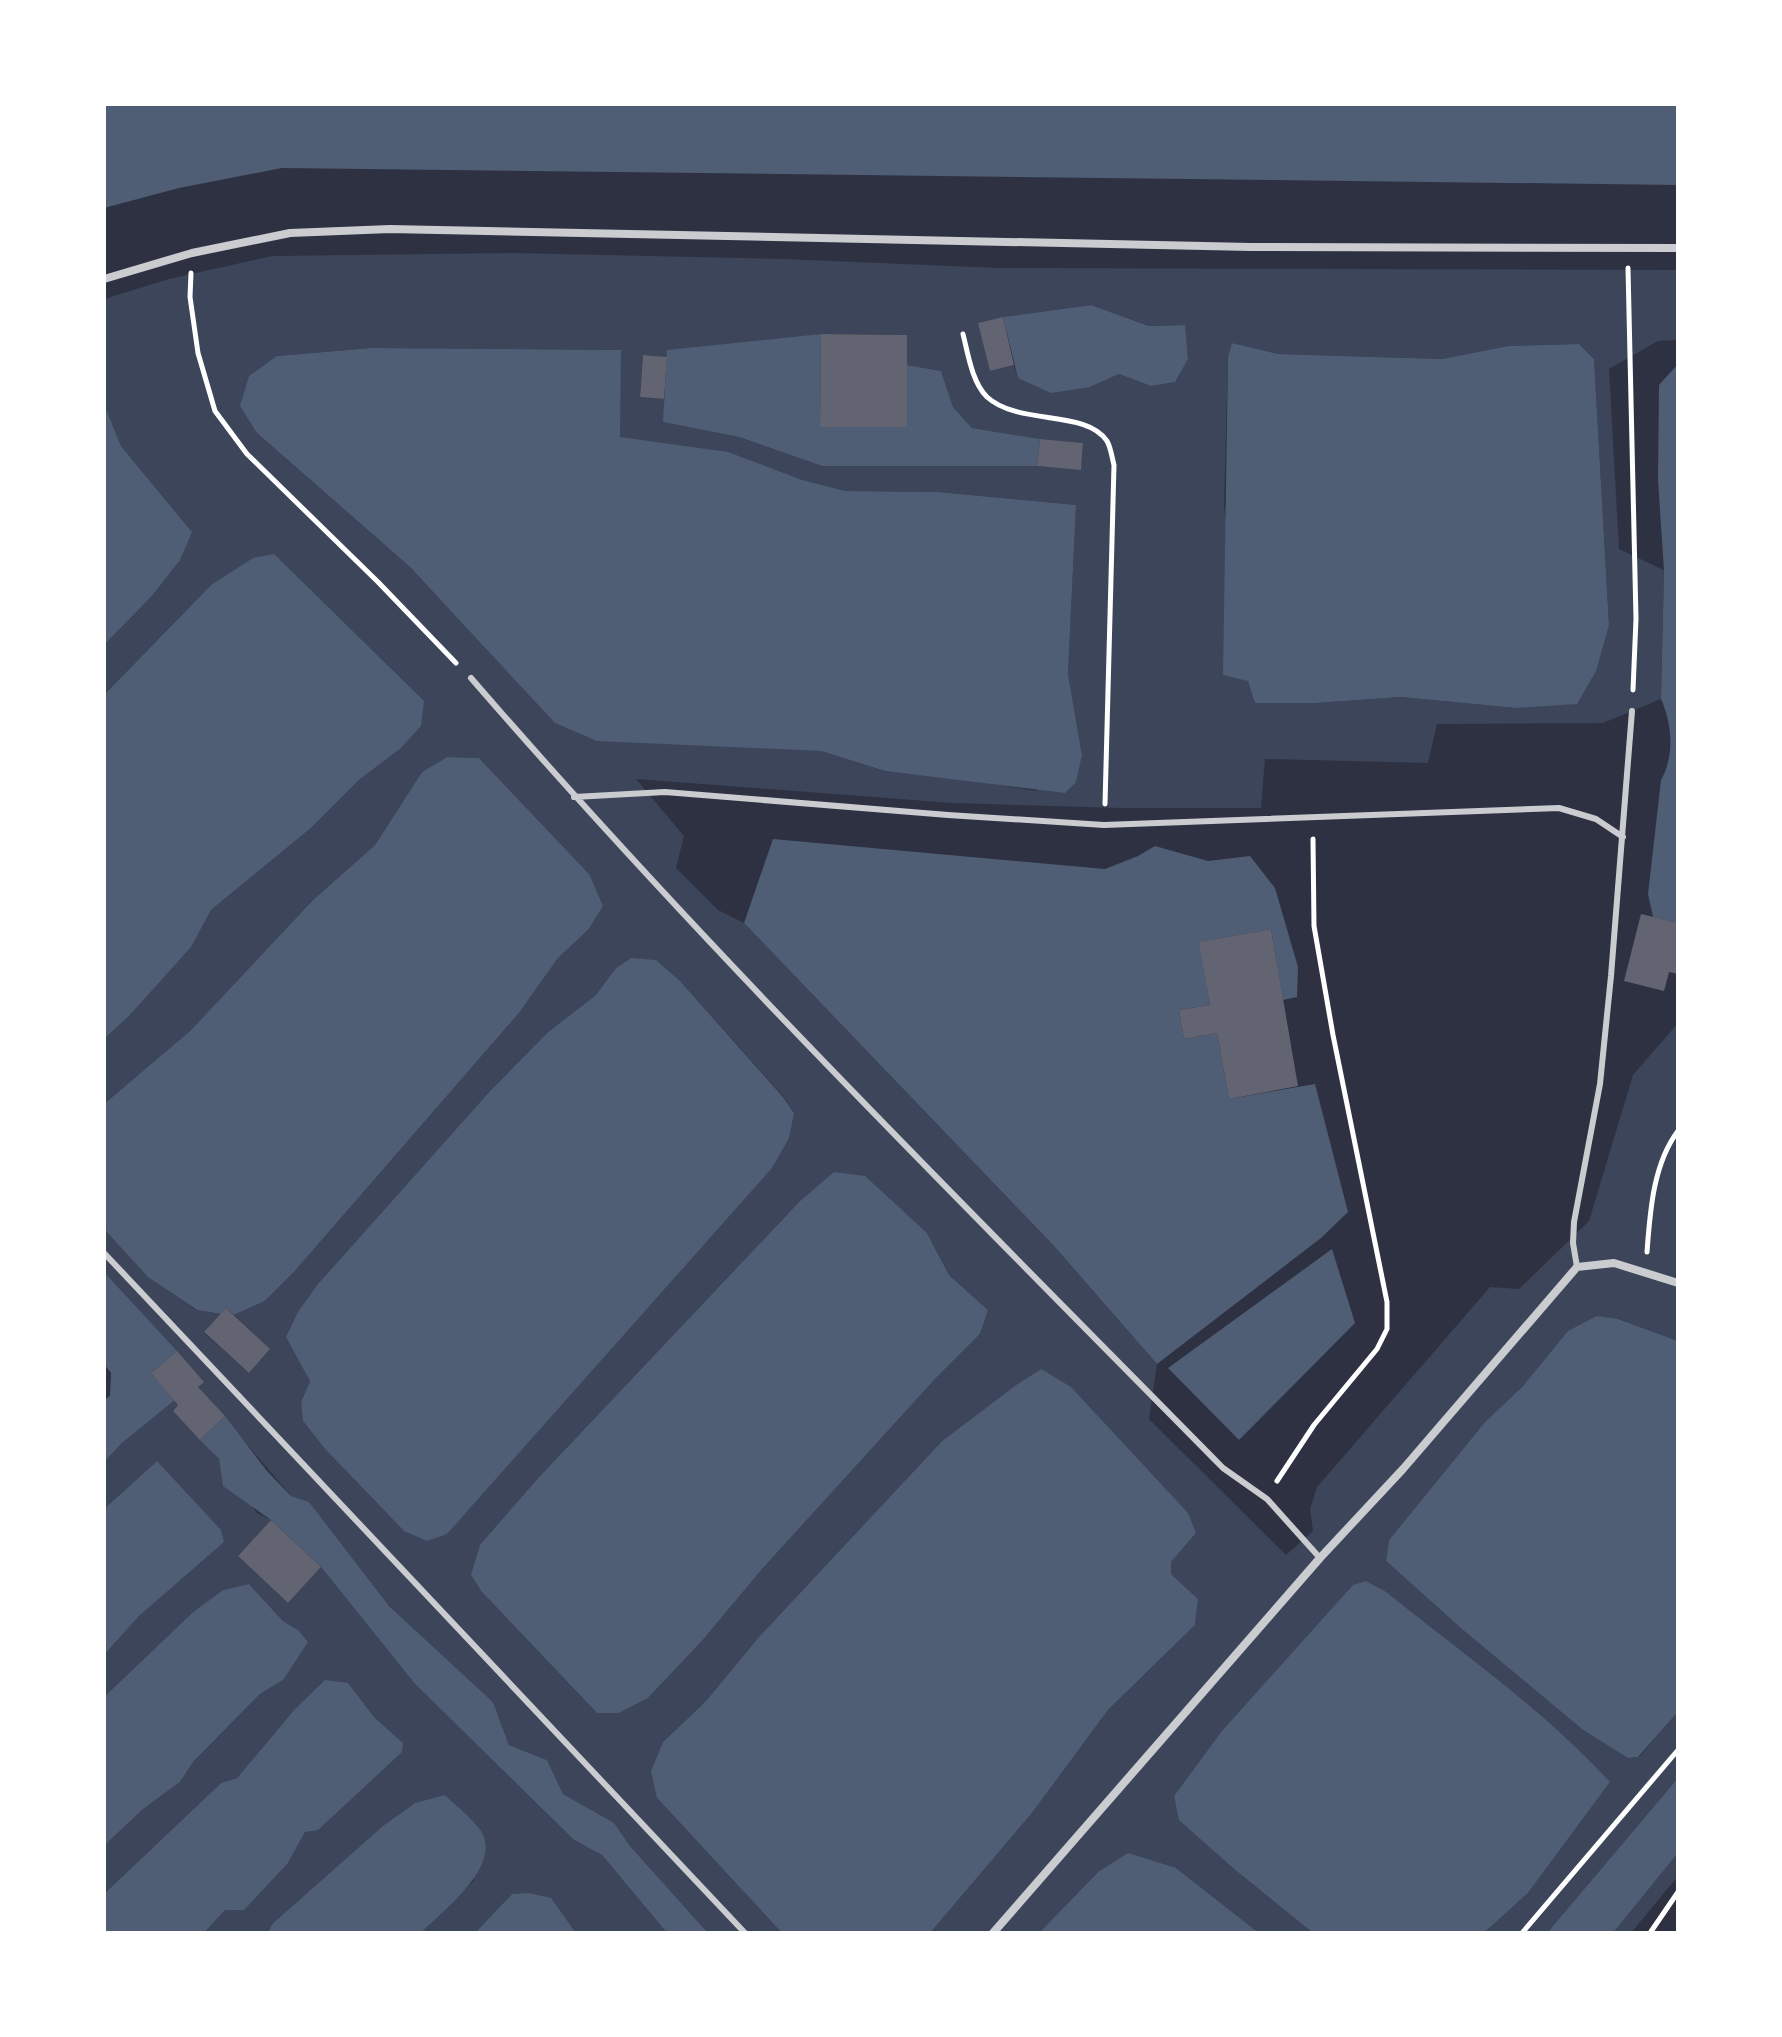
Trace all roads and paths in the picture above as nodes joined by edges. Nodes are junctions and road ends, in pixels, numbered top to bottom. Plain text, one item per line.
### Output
1 (1627, 247) junction
2 (1678, 248) edge
3 (192, 253) junction
4 (104, 279) edge
5 (963, 334) dead end
6 (471, 678) joint
7 (1632, 711) joint
8 (574, 797) junction
9 (1316, 818) junction
10 (1104, 825) junction
11 (1623, 837) junction
12 (1678, 1131) edge
13 (104, 1253) edge
14 (1577, 1267) junction
15 (1645, 1273) junction
16 (1678, 1283) edge
17 (1267, 1499) junction
18 (1320, 1558) junction
19 (1678, 1750) edge
20 (1678, 1892) edge
21 (745, 1933) edge
22 (993, 1933) edge
23 (1522, 1933) edge
24 (1650, 1933) edge

1 - 2 street
1 - 3 street
1 - 7 path
3 - 4 street
3 - 6 path
5 - 10 path
6 - 8 lane
7 - 11 lane
8 - 10 lane
8 - 17 lane
9 - 10 lane
9 - 11 lane
9 - 17 path
11 - 14 lane
12 - 15 path
13 - 21 lane
14 - 15 street
14 - 18 street
15 - 16 street
17 - 18 lane
18 - 22 street
19 - 23 path
20 - 24 path

